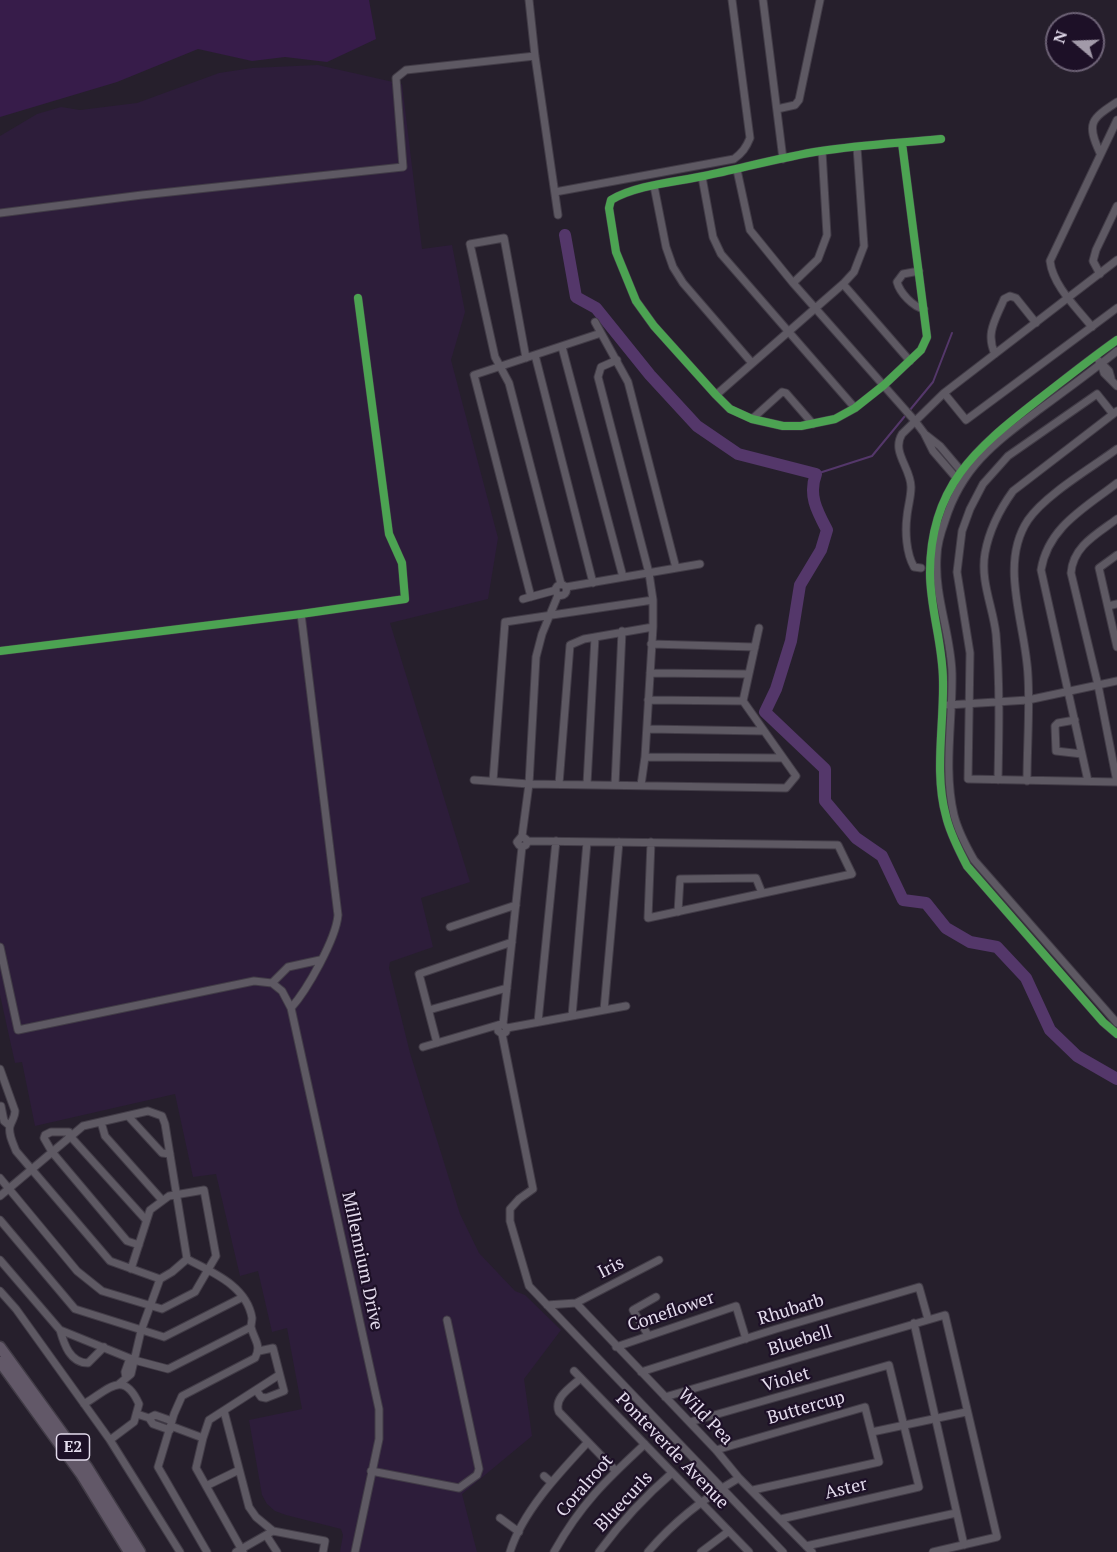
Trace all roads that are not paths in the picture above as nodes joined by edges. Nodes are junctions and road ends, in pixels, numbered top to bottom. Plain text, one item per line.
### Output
1 (529, 0) edge
2 (732, 0) edge
3 (763, 0) edge
4 (820, 0) edge
5 (534, 56) junction
6 (1117, 102) edge
7 (777, 109) junction
8 (1117, 120) edge
9 (1115, 129) edge
10 (941, 140) dead end
11 (902, 143) junction
12 (857, 147) junction
13 (822, 151) junction
14 (1100, 153) junction
15 (783, 159) junction
16 (737, 170) junction
17 (702, 177) junction
18 (654, 186) junction
19 (555, 192) junction
20 (1117, 206) edge
21 (0, 213) edge
22 (558, 215) dead end
23 (1117, 260) edge
24 (919, 271) junction
25 (1100, 274) junction
26 (793, 283) junction
27 (843, 284) junction
28 (1069, 297) junction
29 (357, 298) dead end
30 (815, 307) junction
31 (1117, 308) edge
32 (924, 309) junction
33 (595, 322) dead end
34 (1036, 323) junction
35 (1092, 327) junction
36 (789, 330) junction
37 (601, 333) junction
38 (1117, 340) edge
39 (562, 347) junction
40 (1117, 351) edge
41 (995, 354) junction
42 (535, 355) junction
43 (1095, 356) junction
44 (526, 358) junction
45 (617, 360) junction
46 (910, 361) junction
47 (752, 363) junction
48 (1101, 365) junction
49 (501, 367) junction
50 (884, 385) junction
51 (1117, 386) edge
52 (944, 393) junction
53 (716, 395) junction
54 (855, 408) junction
55 (1115, 412) edge
56 (752, 419) junction
57 (915, 421) junction
58 (813, 424) junction
59 (1117, 449) edge
60 (942, 455) junction
61 (963, 473) junction
62 (958, 480) junction
63 (1117, 483) edge
64 (1117, 519) edge
65 (1117, 555) edge
66 (700, 564) dead end
67 (676, 568) junction
68 (921, 568) dead end
69 (649, 573) junction
70 (623, 577) junction
71 (593, 583) junction
72 (560, 589) junction
73 (653, 600) junction
74 (1117, 604) edge
75 (1108, 606) junction
76 (301, 615) junction
77 (549, 616) junction
78 (653, 627) junction
79 (759, 628) dead end
80 (622, 631) junction
81 (595, 637) junction
82 (651, 644) junction
83 (755, 647) junction
84 (1117, 647) edge
85 (0, 651) edge
86 (650, 673) junction
87 (748, 674) junction
88 (1117, 681) edge
89 (1098, 685) junction
90 (1069, 691) junction
91 (648, 700) junction
92 (1028, 700) junction
93 (742, 701) junction
94 (1000, 703) junction
95 (944, 705) junction
96 (952, 705) junction
97 (970, 705) junction
98 (1075, 720) junction
99 (647, 729) junction
100 (763, 731) junction
101 (1082, 754) junction
102 (645, 757) junction
103 (783, 758) junction
104 (474, 780) dead end
105 (998, 780) junction
106 (493, 781) junction
107 (1027, 781) junction
108 (1088, 781) junction
109 (1117, 782) edge
110 (528, 784) junction
111 (559, 784) junction
112 (587, 784) junction
113 (615, 785) junction
114 (640, 785) junction
115 (524, 841) junction
116 (556, 841) junction
117 (587, 842) junction
118 (619, 842) junction
119 (651, 843) junction
120 (762, 894) junction
121 (516, 905) junction
122 (678, 912) junction
123 (450, 927) dead end
124 (512, 942) junction
125 (0, 946) edge
126 (321, 960) junction
127 (272, 983) junction
128 (507, 988) junction
129 (626, 1006) dead end
130 (291, 1008) junction
131 (429, 1010) junction
132 (604, 1010) junction
133 (572, 1016) junction
134 (538, 1022) junction
135 (1117, 1023) edge
136 (503, 1028) junction
137 (1117, 1034) edge
138 (437, 1043) junction
139 (423, 1047) dead end
140 (0, 1074) edge
141 (11, 1103) junction
142 (0, 1106) edge
143 (128, 1116) junction
144 (100, 1122) junction
145 (10, 1126) junction
146 (70, 1136) junction
147 (52, 1152) junction
148 (170, 1154) junction
149 (31, 1170) junction
150 (0, 1178) edge
151 (8, 1189) junction
152 (177, 1193) junction
153 (0, 1196) edge
154 (162, 1200) junction
155 (0, 1220) edge
156 (146, 1220) junction
157 (139, 1245) junction
158 (187, 1259) junction
159 (0, 1260) edge
160 (659, 1260) dead end
161 (131, 1269) junction
162 (208, 1270) junction
163 (160, 1279) junction
164 (0, 1291) edge
165 (243, 1297) junction
166 (656, 1297) dead end
167 (576, 1303) junction
168 (547, 1305) junction
169 (150, 1306) junction
170 (928, 1319) junction
171 (447, 1320) dead end
172 (914, 1323) junction
173 (251, 1327) junction
174 (60, 1330) junction
175 (141, 1331) junction
176 (648, 1335) junction
177 (746, 1340) junction
178 (0, 1347) edge
179 (104, 1347) junction
180 (616, 1347) junction
181 (259, 1351) junction
182 (132, 1359) junction
183 (0, 1362) edge
184 (574, 1371) dead end
185 (641, 1372) junction
186 (279, 1376) junction
187 (581, 1378) junction
188 (119, 1384) junction
189 (256, 1390) junction
190 (665, 1397) junction
191 (84, 1404) junction
192 (224, 1411) junction
193 (966, 1412) junction
194 (137, 1414) junction
195 (935, 1419) junction
196 (690, 1422) junction
197 (904, 1425) junction
198 (171, 1426) junction
199 (872, 1432) junction
200 (202, 1438) junction
201 (110, 1440) junction
202 (588, 1442) junction
203 (645, 1444) junction
204 (716, 1450) junction
205 (239, 1470) junction
206 (615, 1470) junction
207 (371, 1471) junction
208 (672, 1473) junction
209 (544, 1476) dead end
210 (739, 1478) junction
211 (551, 1482) junction
212 (206, 1486) junction
213 (722, 1488) junction
214 (753, 1490) junction
215 (700, 1502) junction
216 (956, 1513) junction
217 (500, 1518) dead end
218 (781, 1519) junction
219 (729, 1531) junction
220 (519, 1532) junction
221 (270, 1533) junction
222 (964, 1545) junction
223 (806, 1546) junction
224 (240, 1551) edge
225 (129, 1552) edge
226 (140, 1552) edge
227 (180, 1552) edge
228 (207, 1552) edge
229 (278, 1552) edge
230 (323, 1552) edge
231 (355, 1552) edge
232 (510, 1552) edge
233 (554, 1552) edge
234 (599, 1552) edge
235 (648, 1552) edge
236 (702, 1552) edge
237 (749, 1552) edge
238 (783, 1552) edge
239 (812, 1552) edge
240 (933, 1552) edge

1 - 5 street
2 - 19 street
3 - 7 street
4 - 7 street
5 - 19 street
5 - 21 street
6 - 14 street
7 - 15 street
8 - 9 street
9 - 14 street
10 - 11 street
11 - 12 street
11 - 24 street
12 - 13 street
12 - 27 street
13 - 15 street
13 - 26 street
14 - 28 street
15 - 16 street
16 - 17 street
16 - 26 street
17 - 18 street
17 - 36 street
18 - 47 street
18 - 53 street
19 - 22 street
20 - 25 street
23 - 25 street
24 - 32 street
24 - 32 street
25 - 28 street
26 - 30 street
27 - 30 street
27 - 46 street
28 - 34 street
28 - 35 street
29 - 76 street
30 - 36 street
30 - 50 street
31 - 35 street
32 - 46 street
33 - 37 street
34 - 41 street
34 - 41 street
35 - 52 street
36 - 47 street
36 - 54 street
37 - 39 street
37 - 45 street
38 - 43 street
39 - 42 street
39 - 70 street
40 - 48 street
41 - 52 street
42 - 44 street
42 - 71 street
43 - 48 street
43 - 61 street
44 - 49 street
44 - 49 street
45 - 67 street
45 - 69 street
46 - 50 street
47 - 53 street
48 - 51 street
48 - 61 street
49 - 72 street
49 - 72 street
50 - 54 street
50 - 57 street
52 - 57 street
53 - 56 street
54 - 58 street
55 - 94 street
55 - 97 street
56 - 58 street
56 - 58 street
57 - 60 street
57 - 68 street
59 - 92 street
60 - 61 street
60 - 62 street
61 - 62 street
62 - 95 street
62 - 96 street
63 - 90 street
64 - 89 street
65 - 75 street
66 - 67 street
67 - 69 street
69 - 70 street
69 - 73 street
70 - 71 street
71 - 72 street
72 - 77 street
73 - 77 street
73 - 78 street
74 - 75 street
75 - 84 street
76 - 85 street
76 - 126 street
77 - 106 street
77 - 110 street
78 - 80 street
78 - 82 street
79 - 83 street
80 - 81 street
80 - 113 street
81 - 111 street
81 - 112 street
82 - 83 street
82 - 86 street
83 - 87 street
86 - 87 street
86 - 91 street
87 - 93 street
88 - 89 street
89 - 90 street
89 - 109 street
90 - 92 street
90 - 98 street
91 - 93 street
91 - 99 street
92 - 94 street
92 - 107 street
93 - 100 street
94 - 97 street
94 - 105 street
95 - 96 street
95 - 137 street
96 - 97 street
96 - 135 street
97 - 105 street
98 - 101 street
98 - 101 street
99 - 100 street
99 - 102 street
100 - 103 street
101 - 108 street
102 - 103 street
102 - 114 street
103 - 114 street
104 - 106 street
105 - 107 street
106 - 110 street
107 - 108 street
108 - 109 street
110 - 111 street
110 - 115 street
111 - 112 street
112 - 113 street
113 - 114 street
115 - 116 street
115 - 121 street
116 - 117 street
116 - 134 street
117 - 118 street
117 - 133 street
118 - 119 street
118 - 132 street
119 - 120 street
119 - 122 street
120 - 122 street
120 - 122 street
121 - 123 street
121 - 124 street
124 - 128 street
124 - 131 street
125 - 127 street
126 - 127 street
126 - 130 street
127 - 130 street, Millennium Drive
128 - 131 street
128 - 136 street
129 - 132 street
130 - 207 street, Millennium Drive
131 - 138 street
132 - 133 street
133 - 134 street
134 - 136 street
136 - 138 street
136 - 168 street
138 - 139 street
140 - 141 street
141 - 142 street
141 - 145 street
142 - 145 street
143 - 144 street
143 - 148 street
143 - 148 street
144 - 146 street
144 - 154 street
145 - 149 street
146 - 147 street
146 - 147 street
146 - 156 street
147 - 149 street
147 - 157 street
148 - 152 street
149 - 151 street
149 - 161 street
150 - 151 street
151 - 153 street
151 - 169 street
152 - 154 street
152 - 158 street
152 - 162 street
154 - 156 street
155 - 175 street
156 - 157 street
157 - 161 street
158 - 162 street
158 - 163 street
159 - 174 street
160 - 167 street, Iris
161 - 163 street
162 - 165 street
162 - 169 street
163 - 169 street
164 - 191 street
165 - 173 street
165 - 175 street
166 - 176 street
167 - 168 street
167 - 180 street, Wild Pea
168 - 213 street
169 - 175 street
170 - 172 street, Bluebell
170 - 177 street, Rhubarb
170 - 193 street, Bluebell
171 - 207 street
172 - 190 street, Bluebell
172 - 195 street
173 - 181 street
173 - 182 street
174 - 179 street
174 - 179 street
175 - 182 street
176 - 177 street, Coneflower
176 - 180 street, Coneflower
177 - 185 street, Rhubarb
178 - 226 highway, E2
179 - 182 street
180 - 185 street, Wild Pea
181 - 186 street
181 - 198 street
182 - 188 street
183 - 225 highway, E2
184 - 187 street, Ponteverde Avenue
185 - 190 street, Wild Pea
186 - 189 street
186 - 189 street
187 - 202 street
187 - 203 street, Ponteverde Avenue
188 - 191 street
188 - 194 street
189 - 192 street
190 - 196 street, Wild Pea
191 - 201 street
192 - 200 street
192 - 205 street
193 - 195 street
193 - 222 street
194 - 198 street
194 - 201 street
195 - 197 street
195 - 216 street
196 - 197 street, Violet
196 - 204 street, Wild Pea
197 - 199 street
197 - 218 street, Aster
198 - 200 street
198 - 228 street
199 - 204 street, Buttercup
199 - 214 street, Buttercup
200 - 212 street
201 - 227 street
202 - 206 street
202 - 211 street
203 - 206 street, Coralroot
203 - 208 street, Ponteverde Avenue
204 - 210 street, Wild Pea
205 - 212 street
205 - 221 street
206 - 233 street, Coralroot
207 - 231 street, Millennium Drive
208 - 215 street, Ponteverde Avenue
208 - 234 street, Bluecurls
209 - 211 street
210 - 213 street
210 - 214 street, Wild Pea
211 - 220 street
212 - 224 street
213 - 215 street
213 - 238 street
214 - 218 street, Wild Pea
215 - 219 street, Ponteverde Avenue
215 - 235 street
216 - 222 street
216 - 223 street
217 - 220 street
218 - 223 street, Wild Pea
219 - 236 street
219 - 237 street, Ponteverde Avenue
220 - 232 street
221 - 224 street
221 - 229 street
221 - 230 street
222 - 240 street
223 - 239 street, Wild Pea

